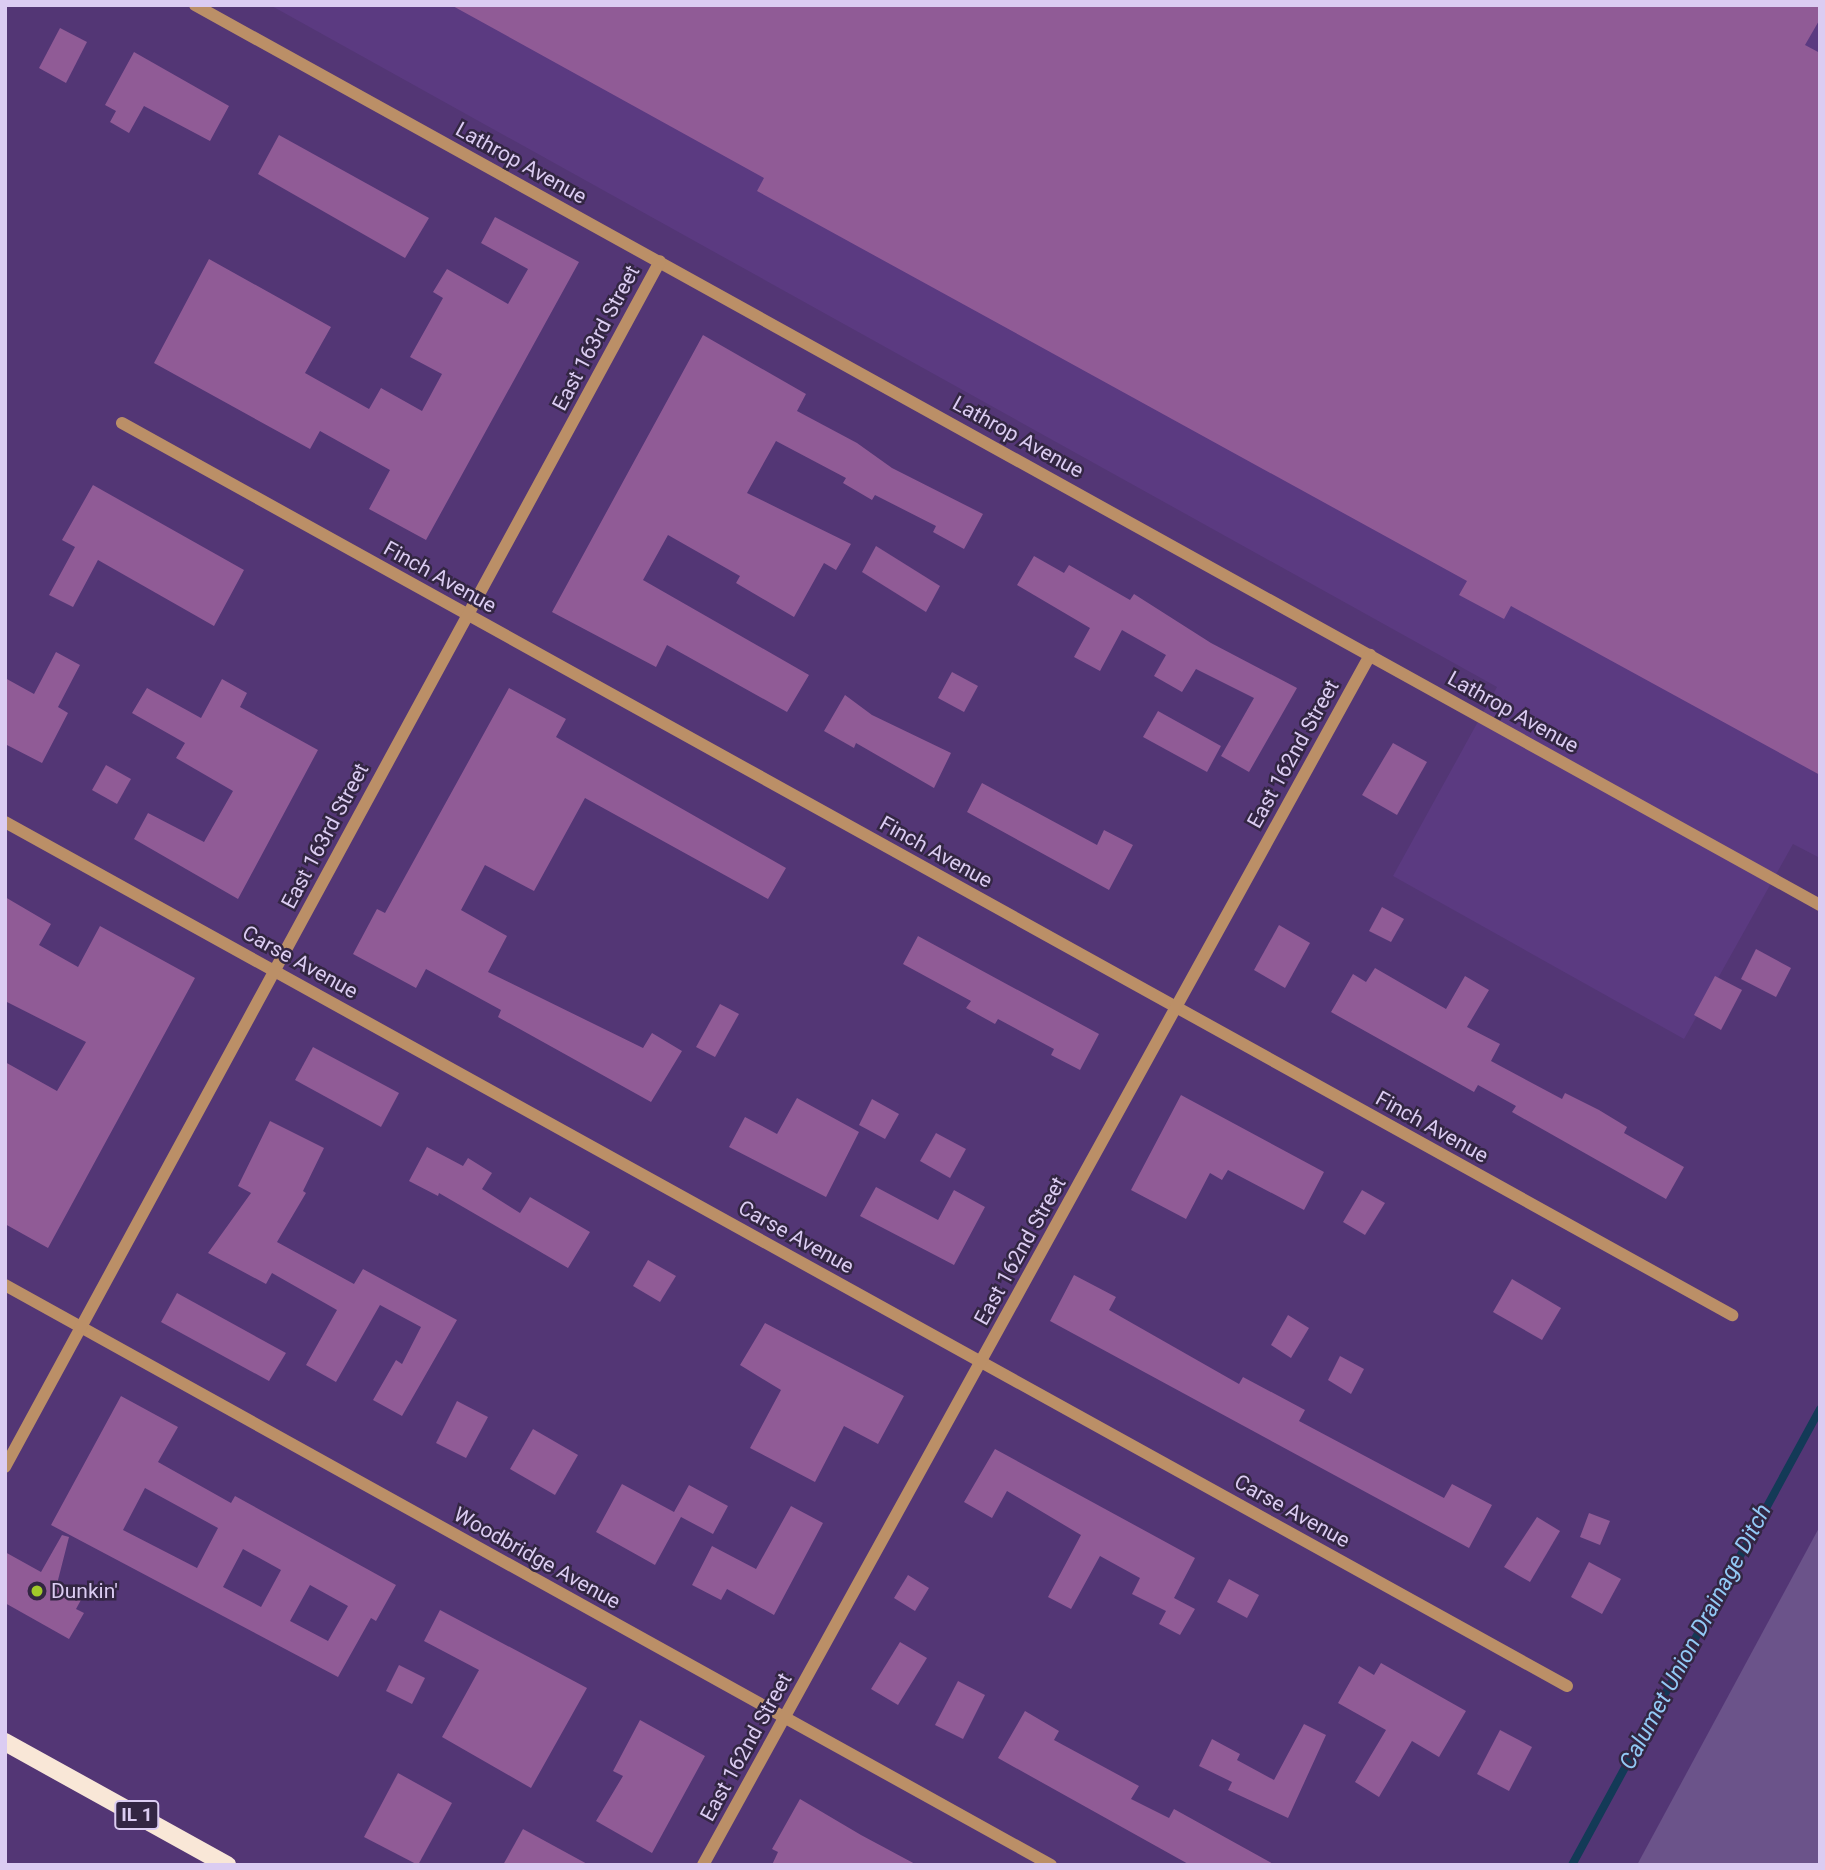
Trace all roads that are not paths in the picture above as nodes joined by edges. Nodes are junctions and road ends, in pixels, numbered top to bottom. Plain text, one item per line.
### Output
1 (195, 5) edge
2 (660, 261) junction
3 (122, 422) dead end
4 (468, 614) junction
5 (1370, 655) junction
6 (5, 822) edge
7 (1820, 905) edge
8 (274, 970) junction
9 (1176, 1007) junction
10 (5, 1285) edge
11 (1732, 1315) dead end
12 (81, 1327) junction
13 (981, 1361) junction
14 (5, 1467) edge
15 (1567, 1686) dead end
16 (784, 1717) junction
17 (5, 1742) edge
18 (227, 1865) edge
19 (703, 1865) edge
20 (1051, 1865) edge

1 - 2 street, Lathrop Avenue
2 - 4 street, East 163rd Street
2 - 5 street, Lathrop Avenue
3 - 4 street, Finch Avenue
4 - 8 street, East 163rd Street
4 - 9 street, Finch Avenue
5 - 7 street, Lathrop Avenue
5 - 9 street, East 162nd Street
6 - 8 street, Carse Avenue
8 - 12 street, East 163rd Street
8 - 13 street, Carse Avenue
9 - 11 street, Finch Avenue
9 - 13 street, East 162nd Street
10 - 12 street, Woodbridge Avenue
12 - 14 street, East 163rd Street
12 - 16 street, Woodbridge Avenue
13 - 15 street, Carse Avenue
13 - 16 street, East 162nd Street
16 - 19 street, East 162nd Street
16 - 20 street, Woodbridge Avenue
17 - 18 main road, IL 1

